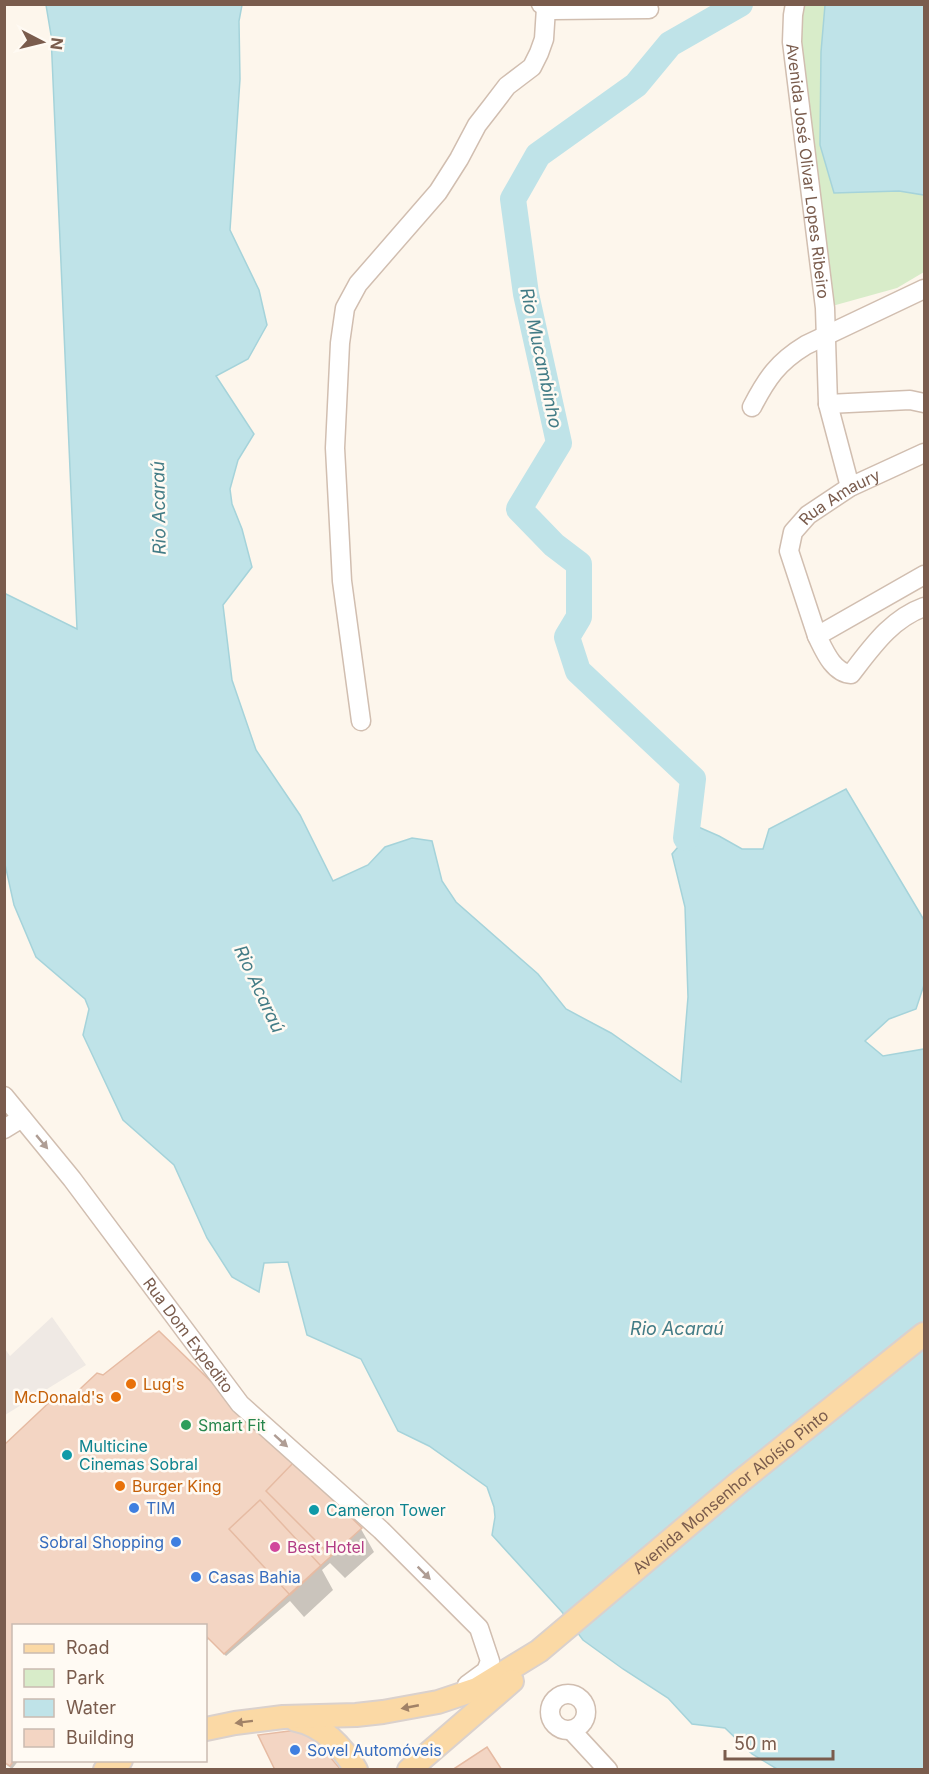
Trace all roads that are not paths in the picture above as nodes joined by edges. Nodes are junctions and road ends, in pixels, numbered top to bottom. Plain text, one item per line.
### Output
1 (795, 4) edge
2 (544, 6) edge
3 (650, 9) dead end
4 (924, 289) edge
5 (826, 336) junction
6 (924, 403) edge
7 (828, 404) junction
8 (752, 407) dead end
9 (924, 453) edge
10 (850, 487) junction
11 (924, 576) edge
12 (924, 607) edge
13 (817, 636) junction
14 (361, 721) dead end
15 (4, 1096) edge
16 (22, 1118) junction
17 (4, 1129) edge
18 (924, 1334) edge
19 (539, 1651) junction
20 (438, 1702) junction
21 (283, 1717) junction
22 (207, 1729) edge
23 (572, 1730) dead end
24 (119, 1762) edge
25 (105, 1770) edge
26 (356, 1770) edge
27 (409, 1770) edge
28 (608, 1770) edge

1 - 5 street, Avenida José Olivar Lopes Ribeiro
2 - 3 street
2 - 14 street
4 - 5 street
5 - 7 street, Avenida José Olivar Lopes Ribeiro
5 - 8 street
6 - 7 street
7 - 10 street, Avenida José Olivar Lopes Ribeiro
9 - 10 street, Rua Amaury
10 - 13 street, Rua Amaury
11 - 13 street
12 - 13 street, Rua Amaury
15 - 16 street, Rua Dom Expedito
16 - 17 street
16 -> 20 street, Rua Dom Expedito
18 - 19 main road, Avenida Monsenhor Aloísio Pinto
19 - 20 main road, Avenida Monsenhor Aloísio Pinto
19 - 27 main road, Avenida Monsenhor Aloísio Pinto
20 -> 21 main road, Avenida Monsenhor Aloísio Pinto
21 -> 22 main road, Avenida Monsenhor Aloísio Pinto
21 - 26 main road
23 - 28 street
24 - 25 main road

